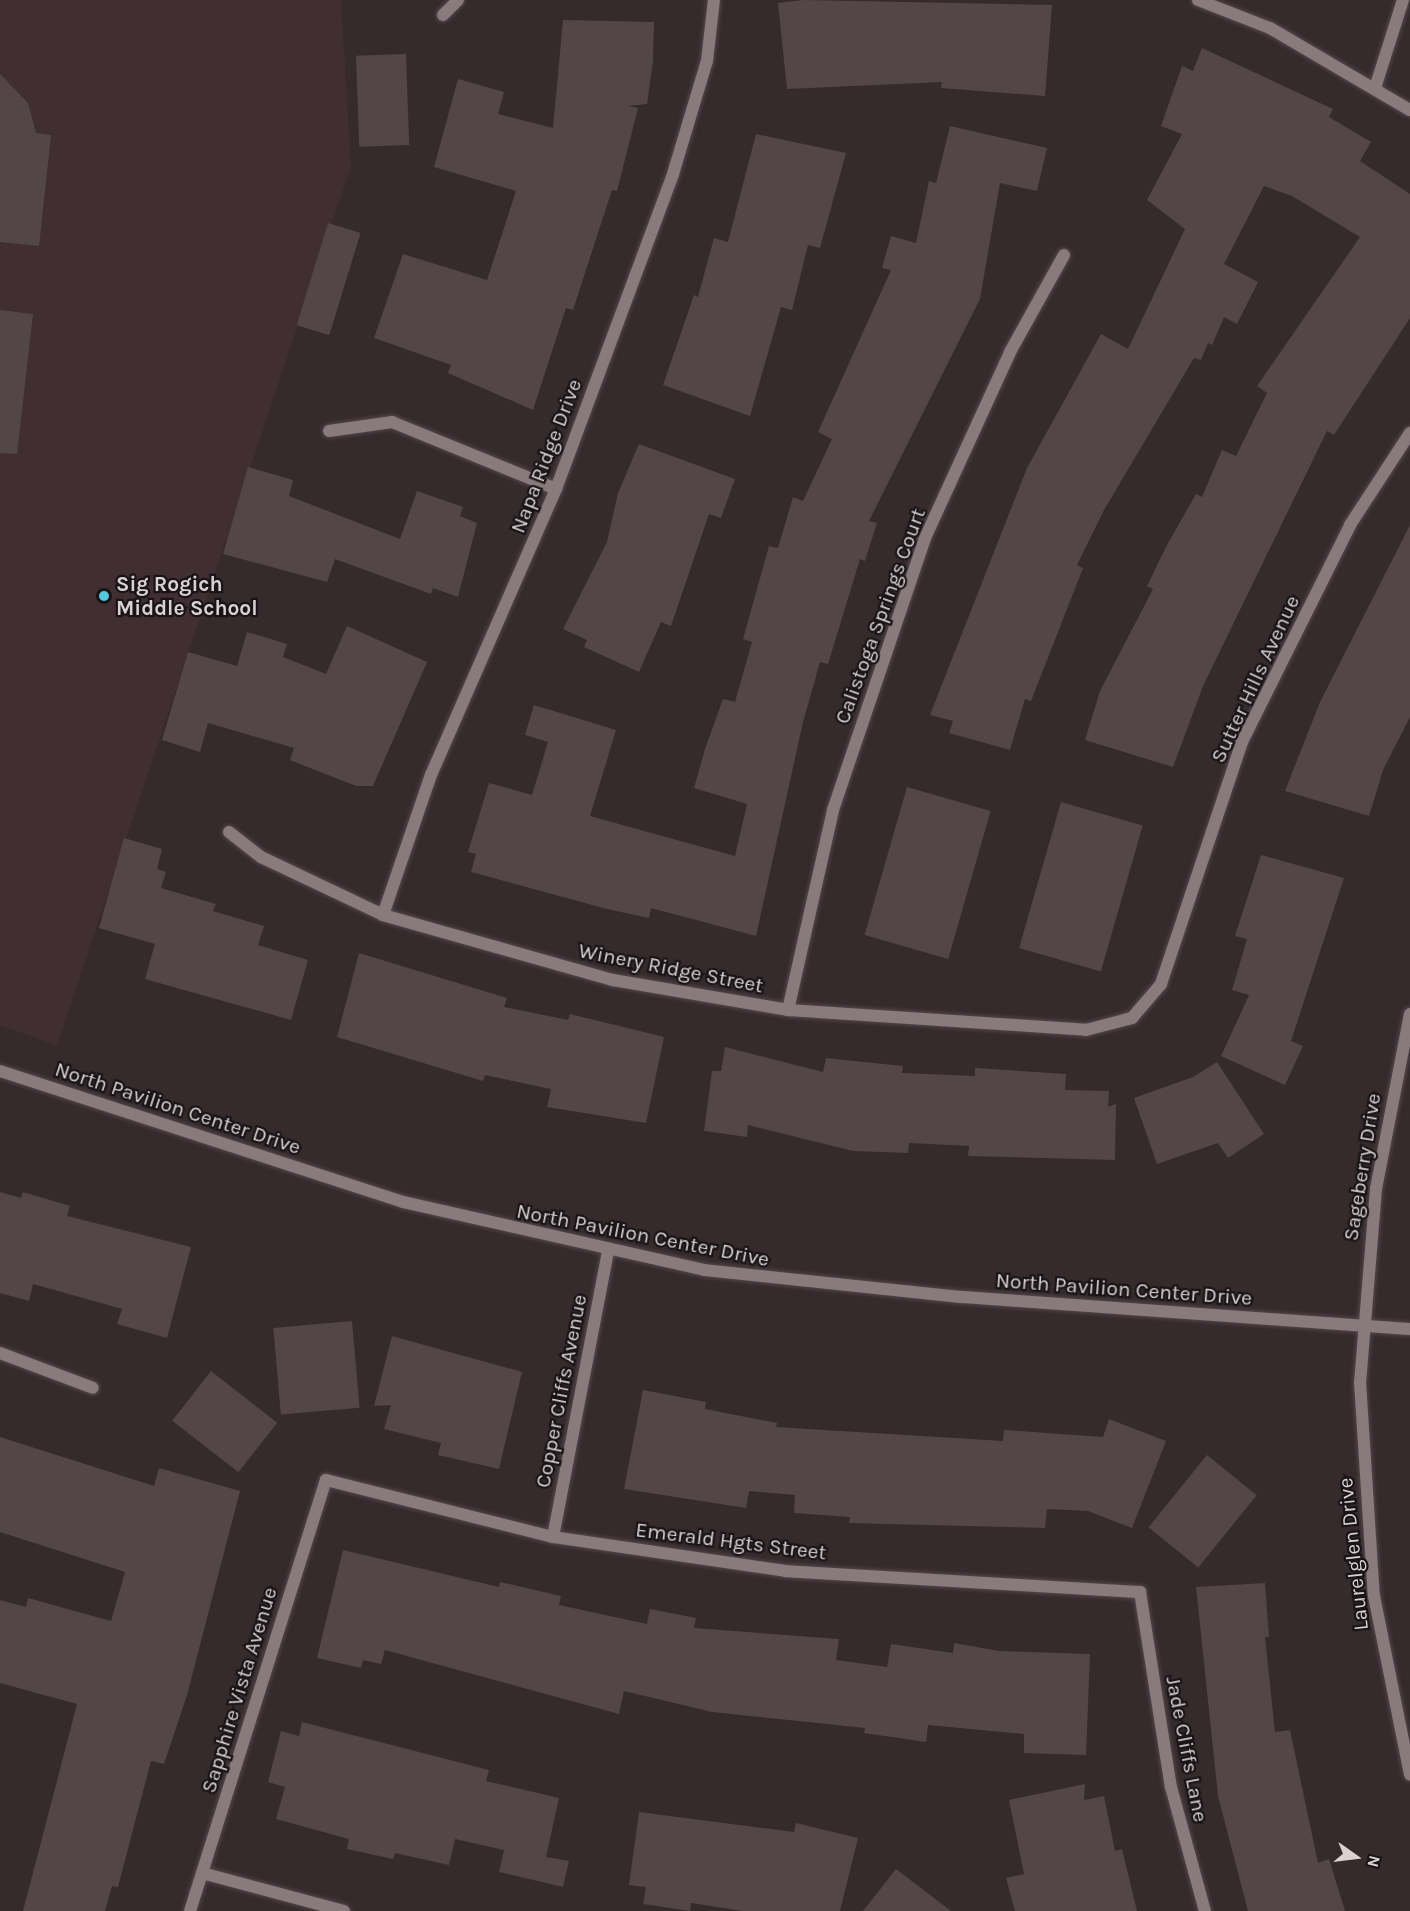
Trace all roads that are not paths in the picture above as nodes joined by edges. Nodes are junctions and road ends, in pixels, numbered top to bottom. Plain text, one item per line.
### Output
1 (458, 0) edge
2 (714, 0) edge
3 (1198, 0) edge
4 (1403, 0) edge
5 (443, 15) dead end
6 (1376, 85) junction
7 (1410, 110) edge
8 (1064, 255) dead end
9 (329, 431) dead end
10 (1410, 433) edge
11 (556, 489) junction
12 (228, 832) dead end
13 (383, 915) junction
14 (788, 1010) junction
15 (1410, 1014) edge
16 (1132, 1018) joint
17 (0, 1071) edge
18 (608, 1252) junction
19 (1363, 1327) junction
20 (1410, 1329) edge
21 (0, 1353) edge
22 (93, 1388) dead end
23 (326, 1480) joint
24 (553, 1537) junction
25 (1140, 1592) joint
26 (1410, 1774) edge
27 (202, 1873) junction
28 (190, 1911) edge
29 (344, 1911) edge
30 (1204, 1911) edge

1 - 5 street
2 - 11 street, Napa Ridge Drive
3 - 6 street
4 - 6 street
6 - 7 street
8 - 14 street, Calistoga Springs Court
9 - 11 street
10 - 16 street, Sutter Hills Avenue
11 - 13 street, Napa Ridge Drive
12 - 13 street, Winery Ridge Street
13 - 14 street, Winery Ridge Street
14 - 16 street, Winery Ridge Street
15 - 19 street, Sageberry Drive
17 - 18 street, North Pavilion Center Drive
18 - 19 street, North Pavilion Center Drive
18 - 24 street, Copper Cliffs Avenue
19 - 20 street, North Pavilion Center Drive
19 - 26 street, Laurelglen Drive
21 - 22 street
23 - 24 street, Emerald Hgts Street
23 - 27 street, Sapphire Vista Avenue
24 - 25 street, Emerald Hgts Street
25 - 30 street, Jade Cliffs Lane
27 - 28 street, Sapphire Vista Avenue
27 - 29 street

